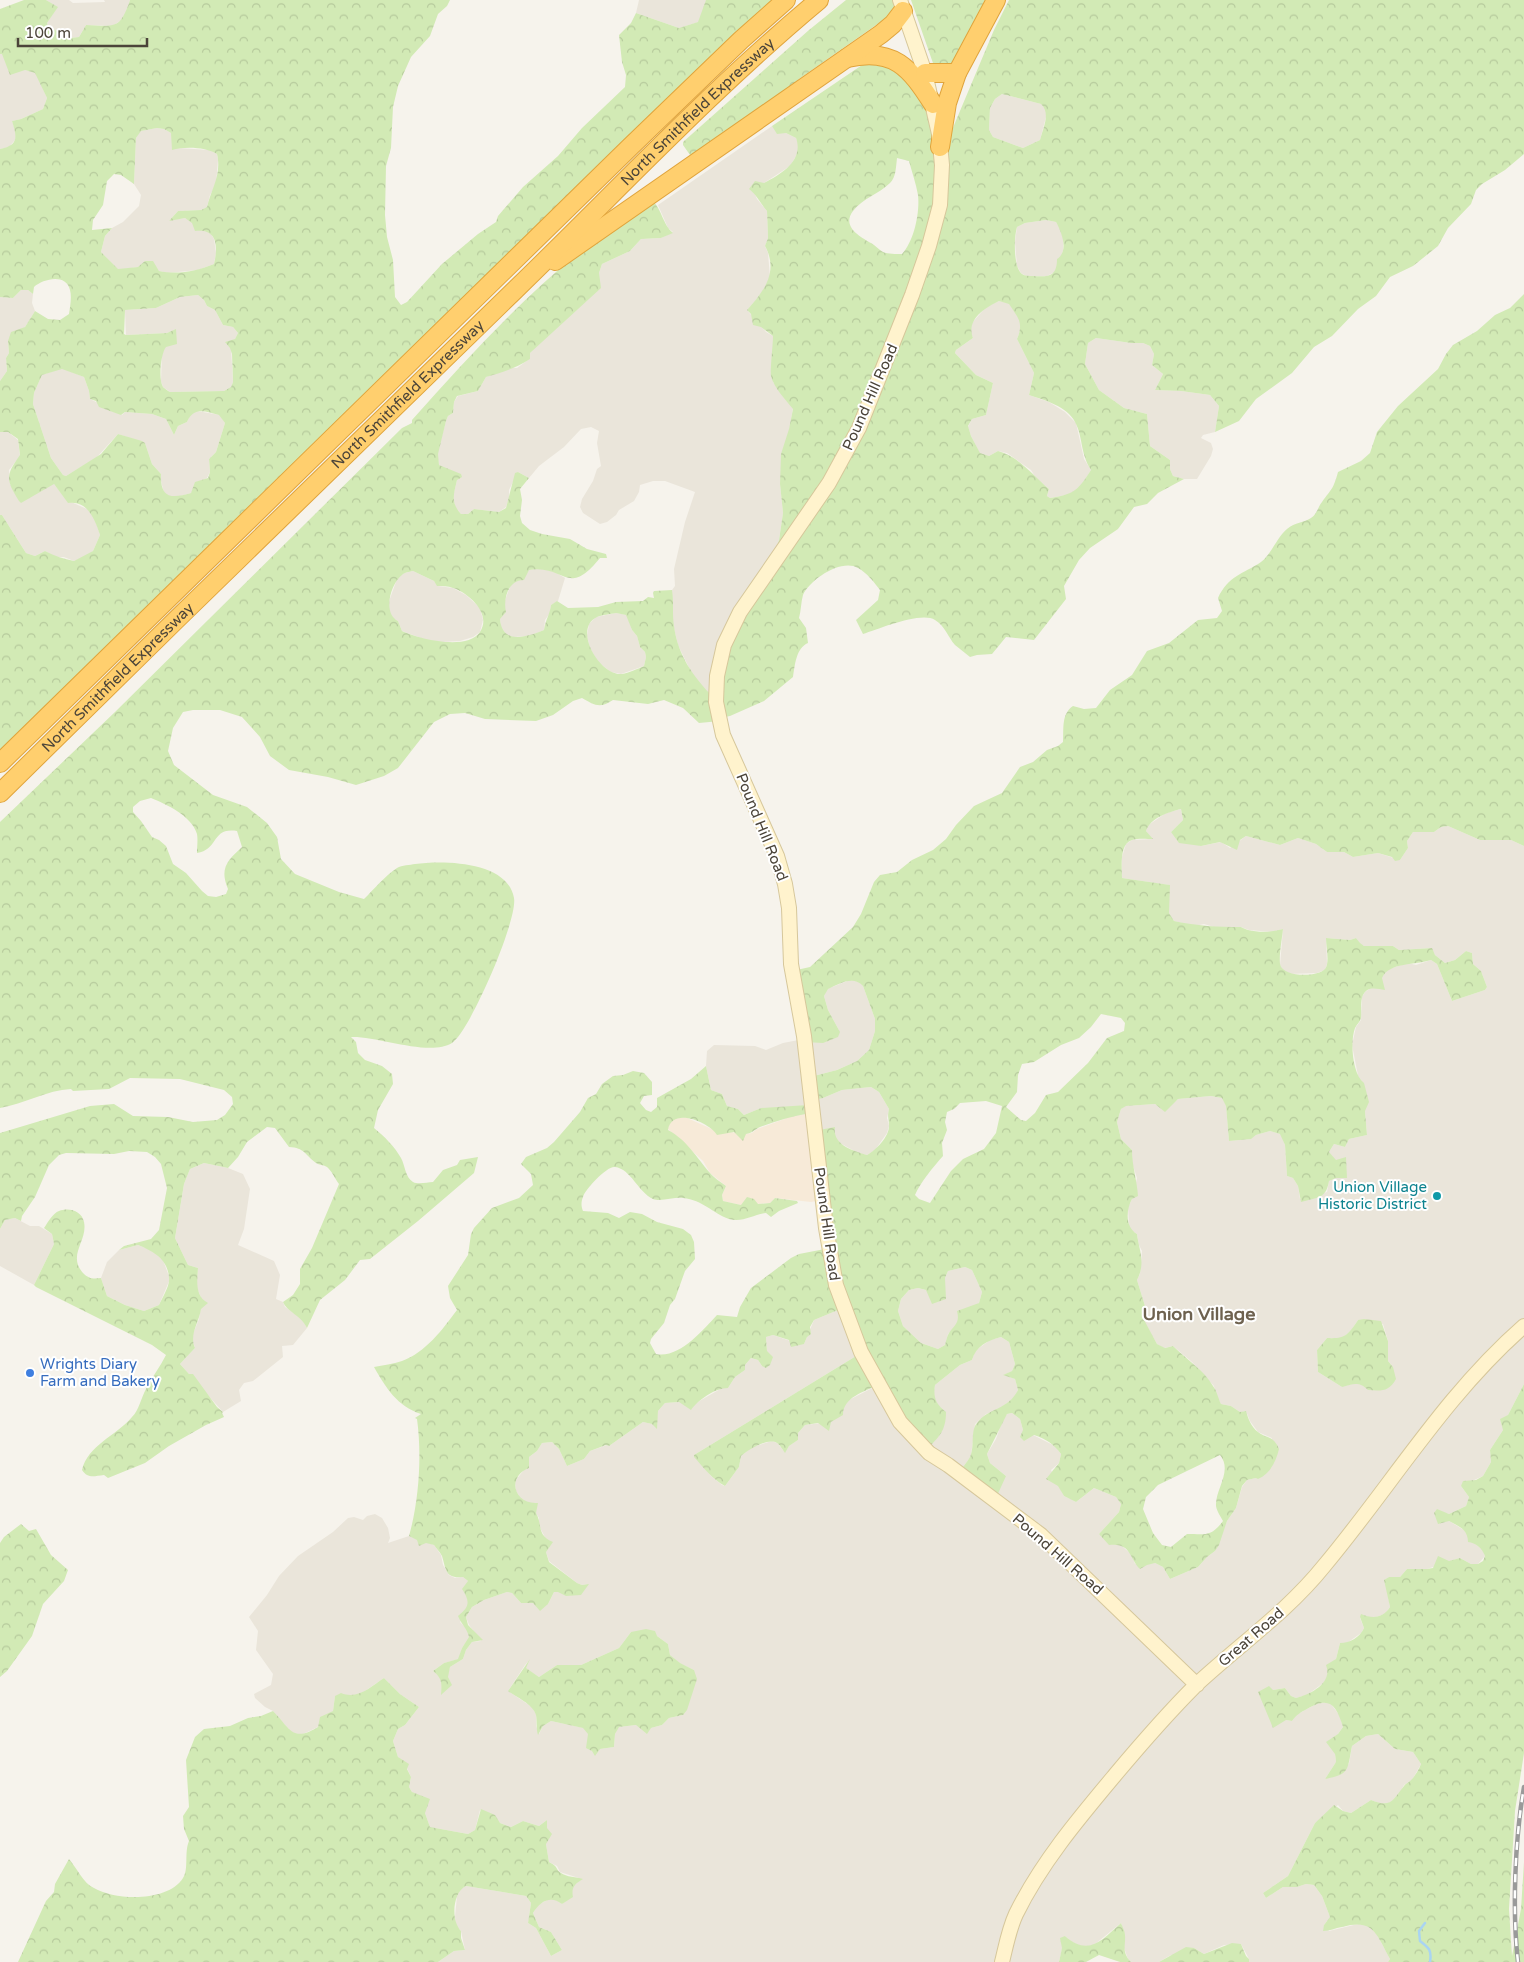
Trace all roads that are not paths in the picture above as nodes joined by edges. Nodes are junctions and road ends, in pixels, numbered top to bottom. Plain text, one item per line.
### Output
1 (786, 0) edge
2 (819, 0) edge
3 (996, 0) edge
4 (902, 5) edge
5 (844, 59) junction
6 (925, 72) junction
7 (957, 73) junction
8 (933, 104) junction
9 (940, 147) junction
10 (522, 283) junction
11 (0, 763) edge
12 (0, 793) edge
13 (1524, 1326) edge
14 (1197, 1684) junction
15 (1002, 1962) edge

1 - 11 highway, North Smithfield Expressway
2 - 10 highway, North Smithfield Expressway
3 - 7 highway
4 - 5 highway
4 - 6 street, Pound Hill Road
5 - 8 highway
5 - 10 highway
6 - 7 highway
6 - 8 street, Pound Hill Road
7 - 9 highway
8 - 9 street, Pound Hill Road
9 - 14 street, Pound Hill Road
10 - 12 highway, North Smithfield Expressway
13 - 14 street, Great Road
14 - 15 street, Great Road

